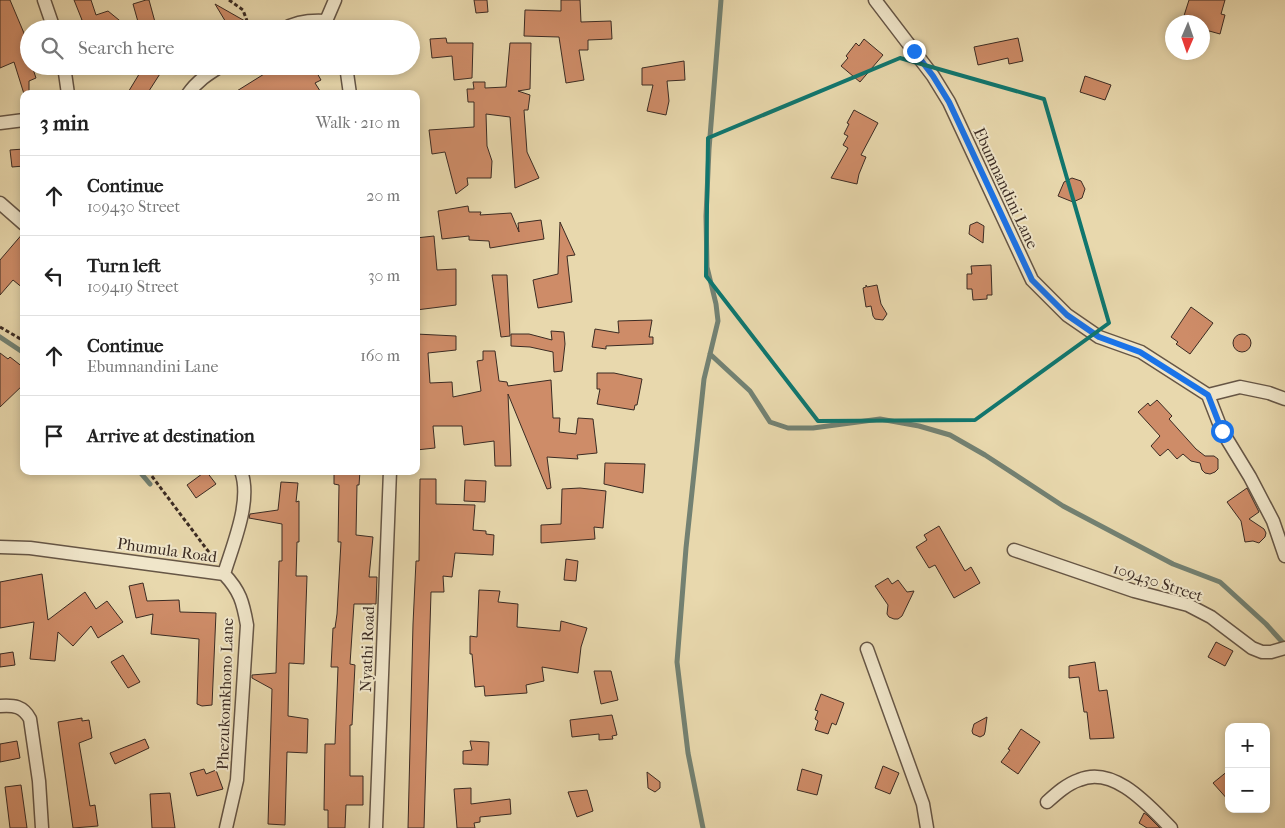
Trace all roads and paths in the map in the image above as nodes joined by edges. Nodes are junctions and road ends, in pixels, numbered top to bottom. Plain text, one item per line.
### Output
1 (44, 0) edge
2 (229, 0) edge
3 (335, 0) edge
4 (875, 0) edge
5 (51, 20) edge
6 (247, 20) edge
7 (330, 20) edge
8 (65, 75) edge
9 (208, 75) edge
10 (347, 75) edge
11 (67, 90) edge
12 (191, 90) edge
13 (349, 90) edge
14 (20, 120) edge
15 (0, 123) edge
16 (0, 203) edge
17 (20, 220) edge
18 (0, 327) edge
19 (20, 339) edge
20 (1208, 395) junction
21 (1285, 398) edge
22 (151, 475) edge
23 (242, 475) edge
24 (390, 475) edge
25 (0, 547) edge
26 (1014, 550) dead end
27 (1285, 556) edge
28 (224, 574) junction
29 (867, 648) dead end
30 (1285, 648) edge
31 (0, 706) edge
32 (1047, 802) dead end
33 (42, 828) edge
34 (226, 828) edge
35 (376, 828) edge
36 (927, 828) edge
37 (1171, 828) edge

1 - 5 street
2 - 6 path
3 - 7 street
4 - 20 street, Ebumnandini Lane
8 - 11 street
9 - 12 street
10 - 13 street
14 - 15 street
16 - 17 street
18 - 19 path
20 - 21 street
20 - 27 street
22 - 28 path
23 - 28 street, Phumula Road
24 - 35 street, Nyathi Road
25 - 28 street, Phumula Road
26 - 30 street, 109430 Street
28 - 34 street, Phezukomkhono Lane
29 - 36 street
31 - 33 street
32 - 37 street

